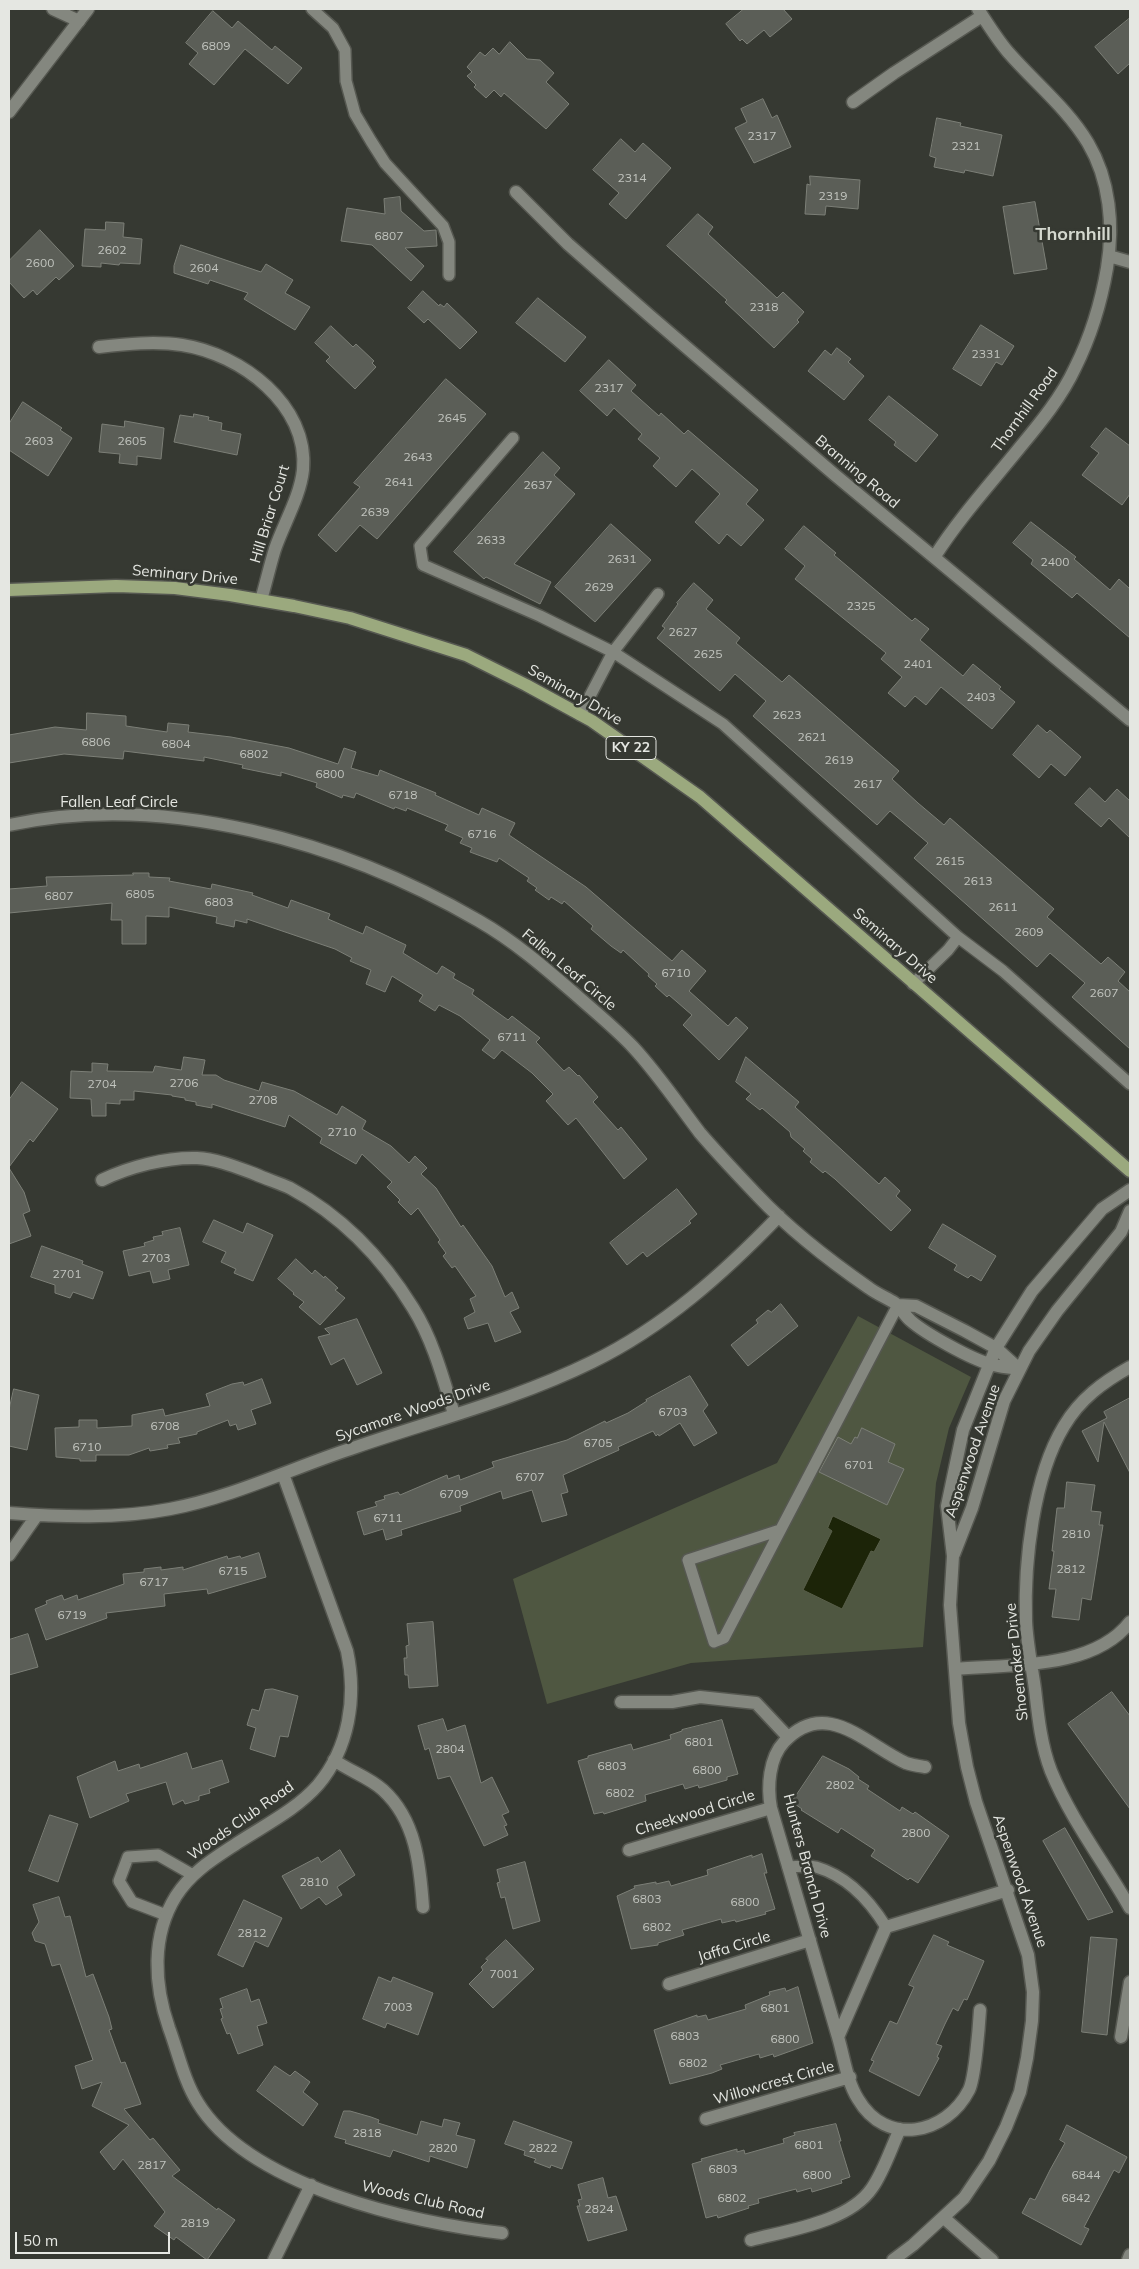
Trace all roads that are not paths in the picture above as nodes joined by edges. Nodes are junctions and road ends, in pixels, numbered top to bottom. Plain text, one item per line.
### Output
1 (53, 9) edge
2 (72, 9) edge
3 (88, 9) edge
4 (312, 9) edge
5 (980, 12) edge
6 (79, 21) junction
7 (853, 102) dead end
8 (9, 112) edge
9 (516, 192) dead end
10 (1109, 256) junction
11 (1130, 262) edge
12 (449, 275) dead end
13 (99, 347) dead end
14 (513, 438) dead end
15 (935, 556) junction
16 (9, 590) edge
17 (658, 594) dead end
18 (261, 600) junction
19 (613, 652) junction
20 (580, 715) junction
21 (1130, 720) edge
22 (9, 825) edge
23 (958, 937) junction
24 (913, 984) junction
25 (1130, 1084) edge
26 (1130, 1171) edge
27 (102, 1180) dead end
28 (1130, 1190) edge
29 (1130, 1211) edge
30 (779, 1216) junction
31 (898, 1305) junction
32 (996, 1348) junction
33 (989, 1364) junction
34 (1130, 1366) edge
35 (1020, 1369) junction
36 (454, 1414) junction
37 (282, 1474) junction
38 (9, 1513) edge
39 (38, 1515) junction
40 (780, 1530) junction
41 (9, 1555) edge
42 (953, 1556) junction
43 (1130, 1622) edge
44 (1031, 1663) junction
45 (955, 1669) junction
46 (621, 1702) dead end
47 (788, 1738) junction
48 (334, 1760) junction
49 (925, 1767) dead end
50 (771, 1808) junction
51 (629, 1850) dead end
52 (788, 1866) junction
53 (193, 1875) junction
54 (1008, 1890) junction
55 (424, 1907) dead end
56 (1130, 1908) edge
57 (166, 1915) junction
58 (886, 1928) junction
59 (810, 1940) junction
60 (1130, 1982) edge
61 (669, 1984) dead end
62 (980, 2010) dead end
63 (838, 2037) junction
64 (1121, 2037) dead end
65 (850, 2077) junction
66 (706, 2119) dead end
67 (900, 2129) junction
68 (311, 2184) junction
69 (944, 2218) junction
70 (502, 2234) dead end
71 (751, 2240) dead end
72 (1130, 2255) edge
73 (274, 2260) edge
74 (893, 2260) edge
75 (992, 2260) edge
76 (1128, 2260) edge

1 - 6 street
2 - 6 street
3 - 6 street
4 - 12 lane
5 - 7 street
5 - 10 street, Thornhill Road
6 - 8 street
9 - 15 street, Branning Road
10 - 11 street
10 - 15 street, Thornhill Road
13 - 18 street, Hill Briar Court
14 - 19 lane
15 - 21 street, Branning Road
16 - 18 main road, Seminary Drive / KY 22
17 - 19 lane
18 - 20 main road, Seminary Drive / KY 22
19 - 20 lane
19 - 23 lane
20 - 24 main road, Seminary Drive / KY 22
22 - 30 street, Fallen Leaf Circle
23 - 24 lane
23 - 25 lane
24 - 26 main road, Seminary Drive / KY 22
27 - 36 street
28 - 32 street, Aspenwood Avenue
29 - 35 street, Aspenwood Avenue
30 - 31 street, Fallen Leaf Circle
30 - 36 street, Sycamore Woods Drive
31 - 32 street, Fallen Leaf Circle
31 - 33 street, Fallen Leaf Circle
31 - 40 lane
32 - 33 street, Aspenwood Avenue
32 - 35 street, Fallen Leaf Circle
33 - 35 street, Fallen Leaf Circle
33 - 42 street, Aspenwood Avenue
34 - 44 street, Shoemaker Drive
35 - 42 street, Aspenwood Avenue
36 - 37 street, Sycamore Woods Drive
37 - 39 street, Sycamore Woods Drive
37 - 48 street, Woods Club Road
38 - 39 street, Sycamore Woods Drive
39 - 41 street
40 - 40 lane
42 - 45 street, Aspenwood Avenue
43 - 44 street
44 - 45 street
44 - 56 street, Shoemaker Drive
45 - 54 street, Aspenwood Avenue
46 - 47 street
47 - 49 street, Hunters Branch Drive
47 - 50 street, Hunters Branch Drive
48 - 53 street, Woods Club Road
48 - 55 street
50 - 51 street, Cheekwood Circle
50 - 52 street, Hunters Branch Drive
52 - 58 lane
52 - 59 street, Hunters Branch Drive
53 - 57 street, Woods Club Road
53 - 57 lane
54 - 58 street
54 - 69 street, Aspenwood Avenue
57 - 68 street, Woods Club Road
58 - 63 street
59 - 61 street, Jaffa Circle
59 - 63 street, Hunters Branch Drive
60 - 64 street
62 - 67 street, Hunters Branch Drive
63 - 65 street, Hunters Branch Drive
65 - 66 street, Willowcrest Circle
65 - 67 street, Hunters Branch Drive
67 - 71 street
68 - 70 street, Woods Club Road
68 - 73 street
69 - 74 street, Aspenwood Avenue
69 - 75 street
72 - 76 street

